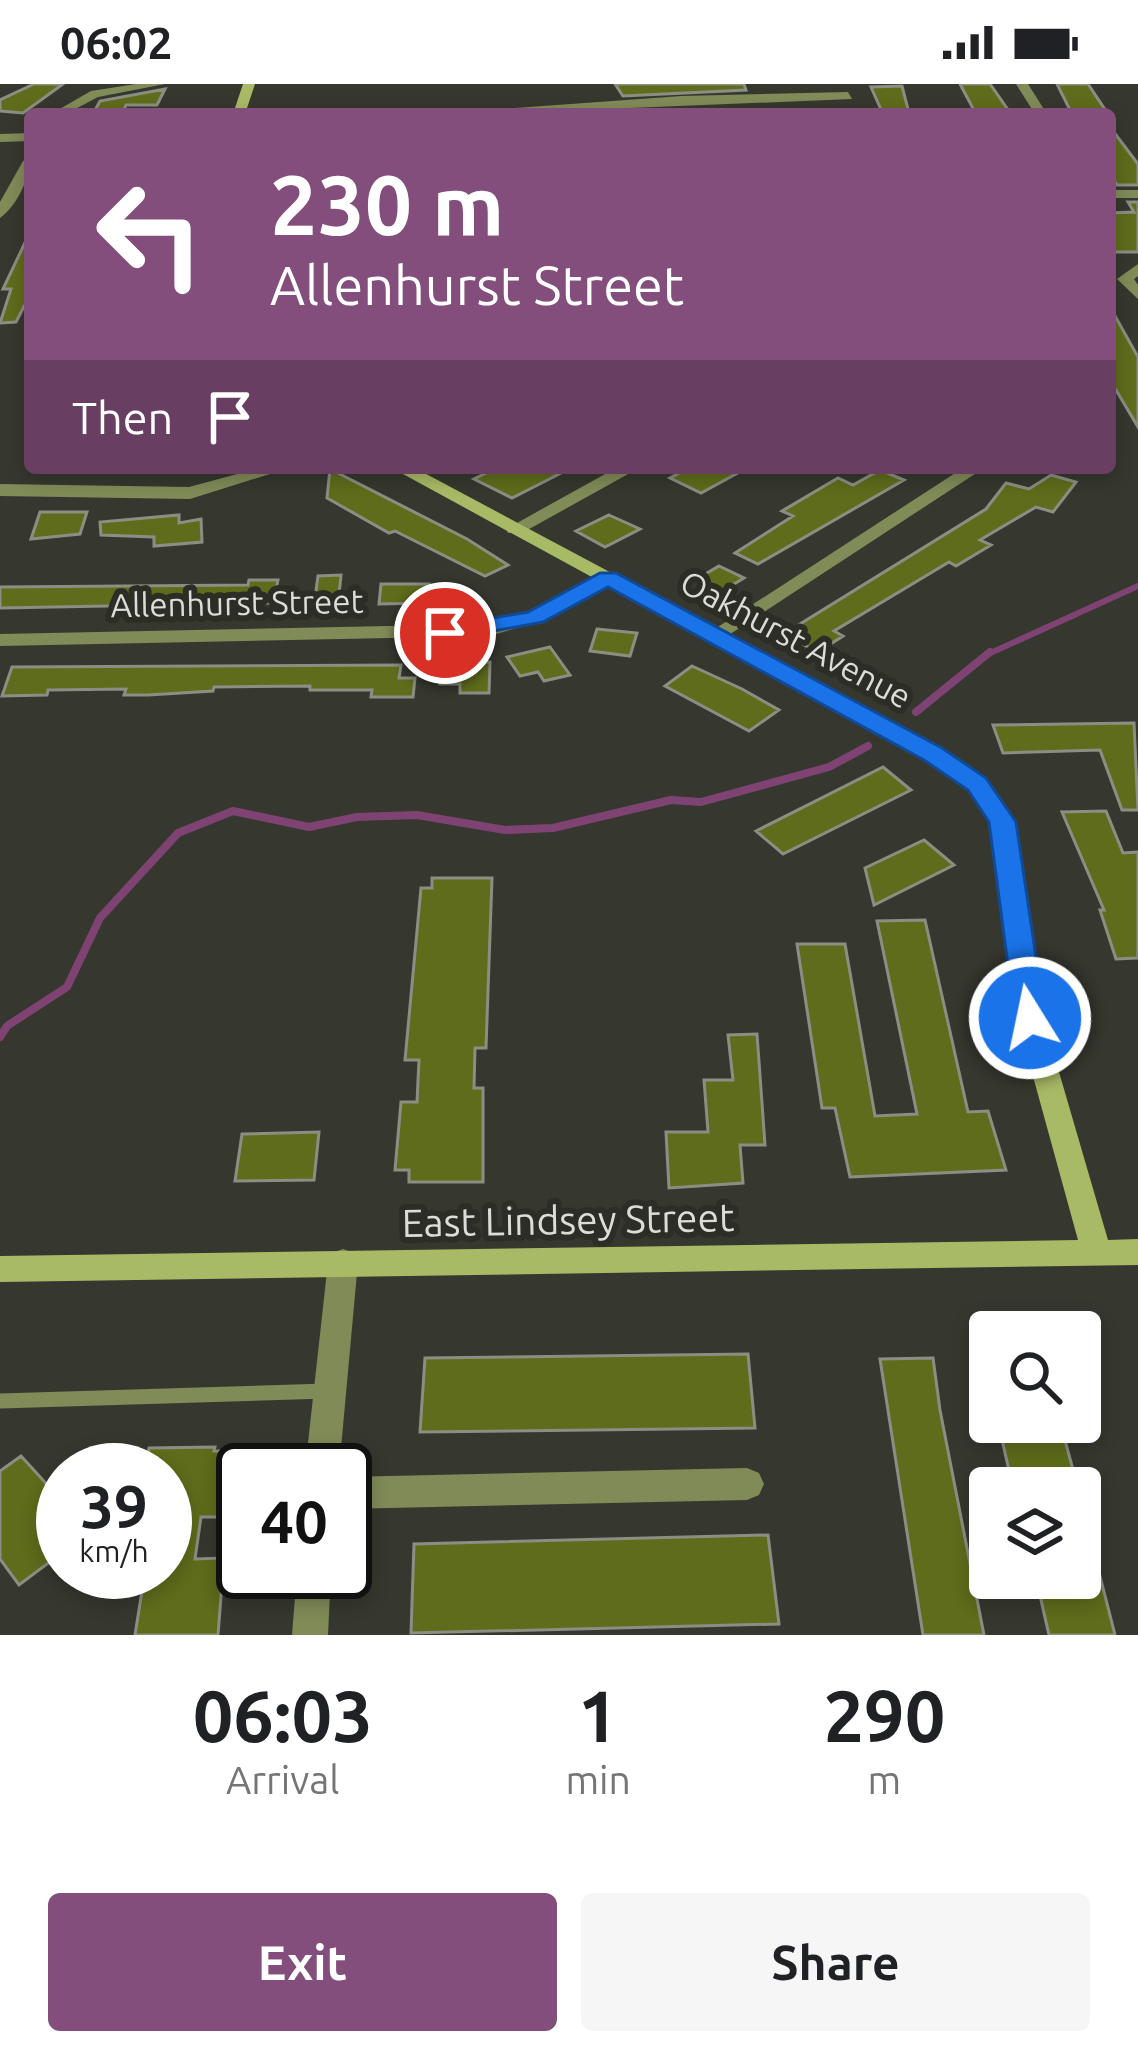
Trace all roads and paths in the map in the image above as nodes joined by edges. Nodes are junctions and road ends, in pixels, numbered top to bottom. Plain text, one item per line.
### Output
1 (159, 84) edge
2 (846, 90) edge
3 (69, 108) edge
4 (571, 108) edge
5 (24, 172) edge
6 (0, 214) edge
7 (1134, 270) edge
8 (1138, 293) edge
9 (258, 474) edge
10 (412, 474) edge
11 (619, 474) edge
12 (966, 474) edge
13 (0, 490) edge
14 (515, 529) junction
15 (608, 578) junction
16 (714, 636) junction
17 (0, 640) edge
18 (1096, 1252) junction
19 (1138, 1252) edge
20 (343, 1262) junction
21 (0, 1269) edge
22 (328, 1390) junction
23 (0, 1401) edge
24 (324, 1443) edge
25 (746, 1484) dead end
26 (372, 1492) edge
27 (312, 1599) edge
28 (310, 1635) edge

1 - 3 street
2 - 4 street
5 - 6 street
7 - 8 street
9 - 13 street
10 - 14 street, Oakhurst Avenue
11 - 14 street
12 - 16 street
14 - 15 street, Oakhurst Avenue
15 - 16 street, Oakhurst Avenue
15 - 17 street, Allenhurst Street
16 - 18 street, Oakhurst Avenue
18 - 19 street, East Lindsey Street
18 - 20 street, East Lindsey Street
20 - 21 street, East Lindsey Street
20 - 22 street
22 - 23 lane
22 - 24 street
25 - 26 street
27 - 28 street

